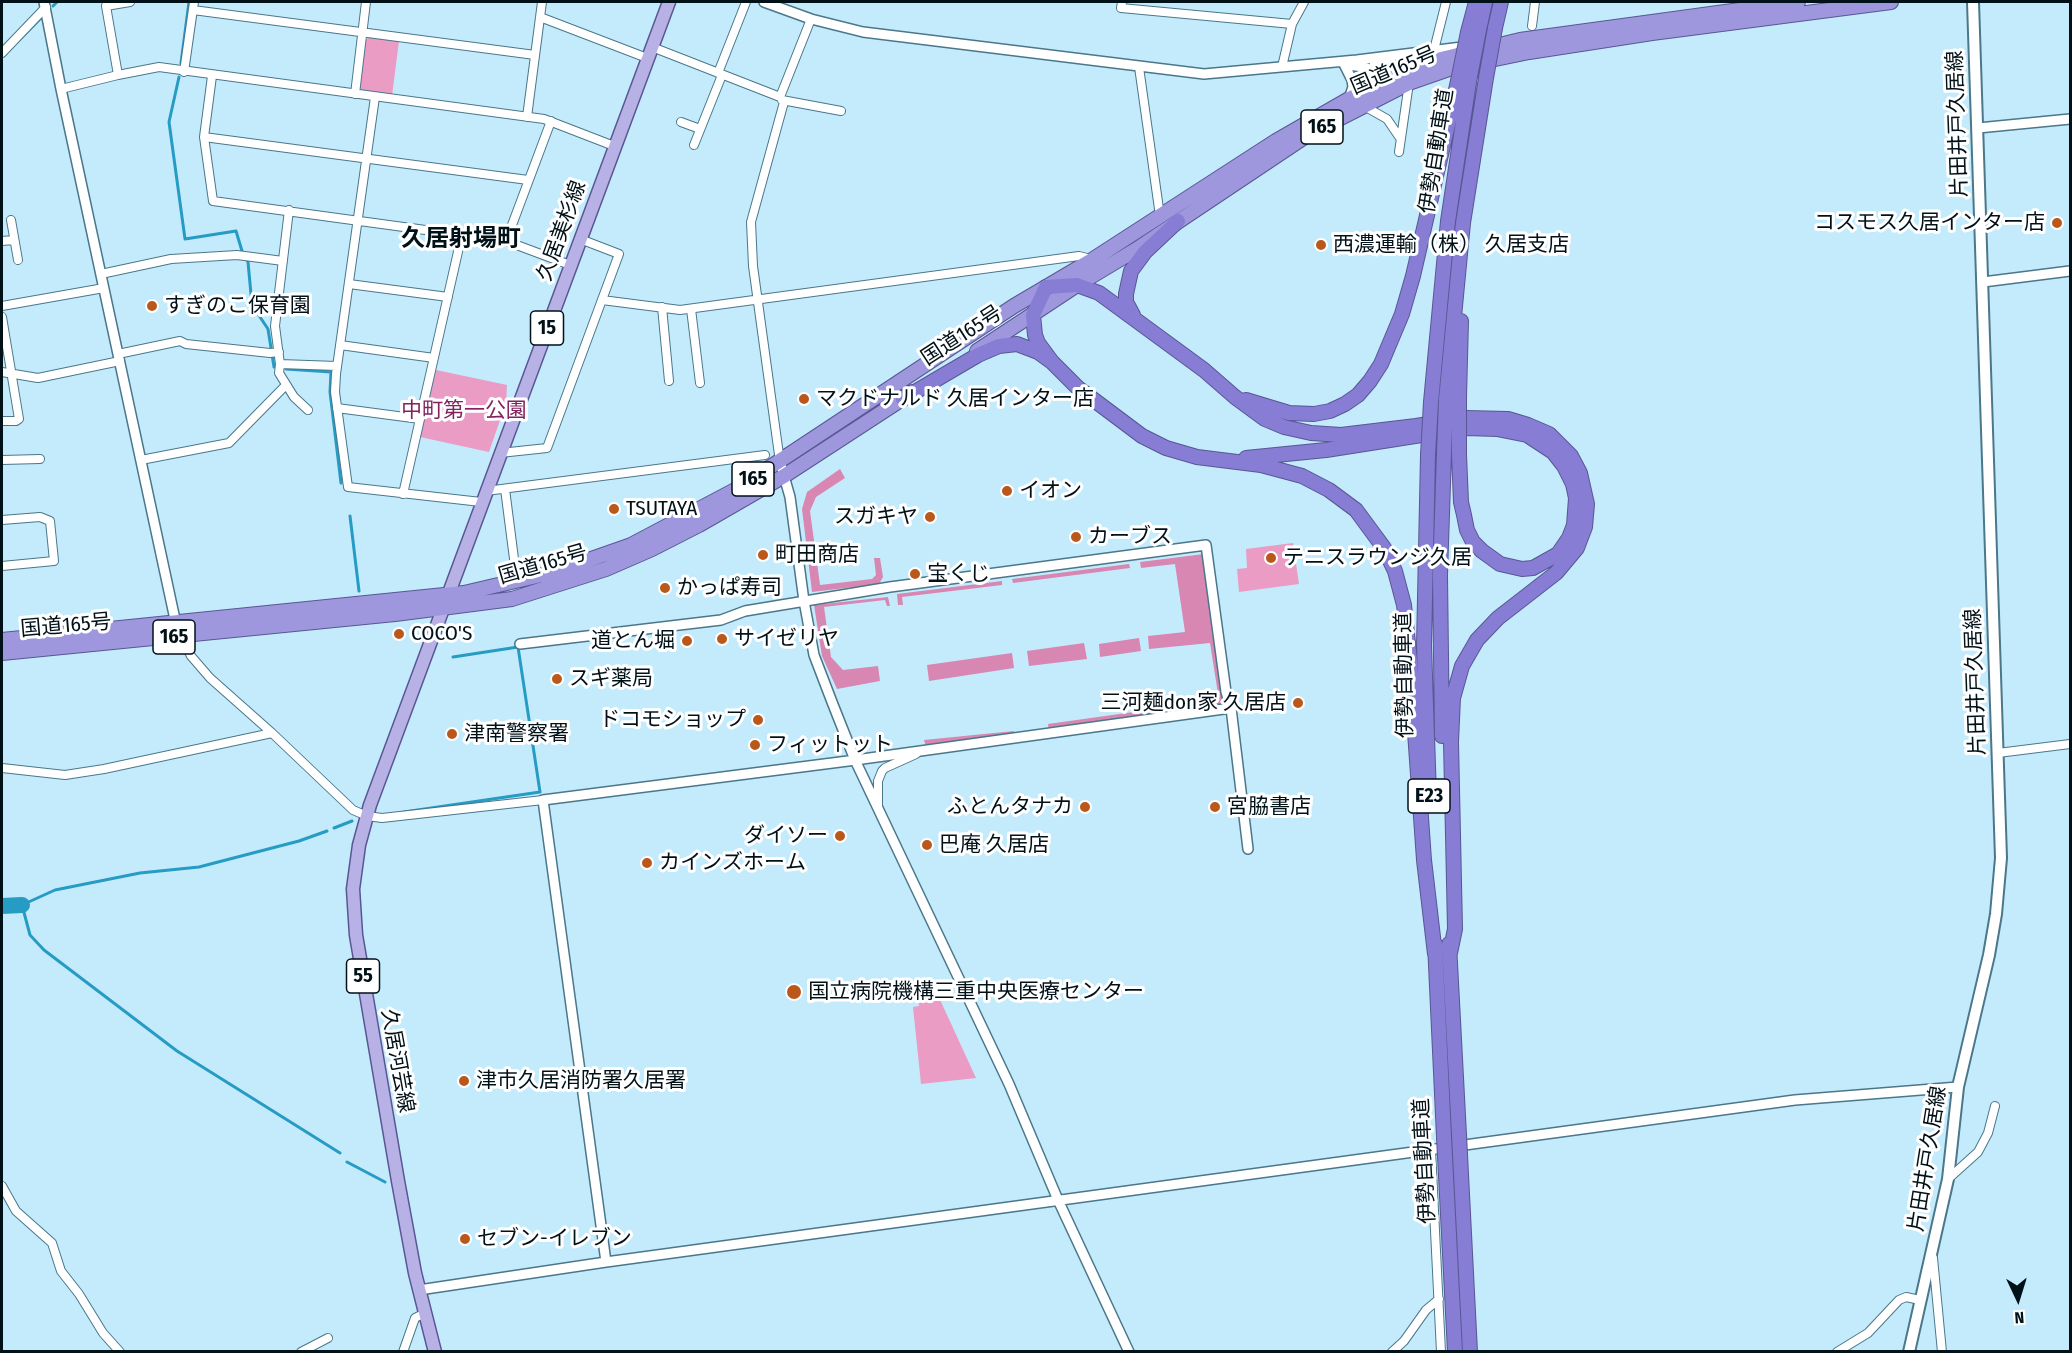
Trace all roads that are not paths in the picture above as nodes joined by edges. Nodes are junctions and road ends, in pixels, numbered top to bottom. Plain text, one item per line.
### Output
1 (130, 2) edge
2 (366, 2) edge
3 (542, 2) edge
4 (669, 2) edge
5 (746, 2) edge
6 (764, 2) edge
7 (1122, 2) edge
8 (1304, 2) edge
9 (1446, 2) edge
10 (1476, 2) edge
11 (1485, 2) edge
12 (1501, 2) edge
13 (1535, 2) edge
14 (1798, 2) edge
15 (1891, 2) edge
16 (1974, 2) edge
17 (45, 4) edge
18 (106, 4) edge
19 (194, 6) edge
20 (540, 17) junction
21 (811, 20) junction
22 (1292, 24) junction
23 (1532, 26) dead end
24 (1474, 31) junction
25 (363, 33) junction
26 (1520, 40) junction
27 (1434, 50) junction
28 (2, 53) edge
29 (650, 53) junction
30 (535, 55) junction
31 (1357, 60) junction
32 (1344, 64) junction
33 (1139, 67) junction
34 (1282, 67) junction
35 (184, 72) junction
36 (720, 74) junction
37 (118, 75) junction
38 (212, 76) junction
39 (1401, 78) junction
40 (1463, 81) junction
41 (61, 89) junction
42 (355, 94) junction
43 (375, 97) junction
44 (781, 99) junction
45 (1349, 99) junction
46 (1364, 105) junction
47 (841, 111) dead end
48 (527, 117) junction
49 (2070, 119) edge
50 (551, 121) junction
51 (681, 122) dead end
52 (1978, 128) junction
53 (700, 129) junction
54 (204, 137) junction
55 (1401, 138) junction
56 (694, 145) dead end
57 (614, 146) junction
58 (1399, 152) dead end
59 (366, 158) junction
60 (528, 180) junction
61 (289, 210) junction
62 (1161, 216) junction
63 (11, 220) dead end
64 (358, 220) junction
65 (1178, 221) junction
66 (462, 234) junction
67 (580, 239) junction
68 (14, 240) junction
69 (2, 241) edge
70 (506, 241) junction
71 (18, 260) dead end
72 (1092, 260) junction
73 (283, 261) junction
74 (570, 265) junction
75 (2070, 271) edge
76 (101, 274) junction
77 (1983, 282) junction
78 (349, 284) junction
79 (1077, 285) junction
80 (1046, 287) junction
81 (104, 288) junction
82 (448, 297) junction
83 (602, 300) junction
84 (757, 300) junction
85 (2, 306) edge
86 (662, 307) junction
87 (691, 309) junction
88 (1033, 315) junction
89 (2, 317) edge
90 (1134, 317) junction
91 (340, 345) junction
92 (275, 352) junction
93 (119, 357) junction
94 (434, 357) junction
95 (1052, 362) junction
96 (280, 364) junction
97 (337, 366) junction
98 (2, 372) edge
99 (11, 372) junction
100 (669, 381) dead end
101 (700, 383) dead end
102 (286, 385) junction
103 (1235, 397) junction
104 (903, 399) junction
105 (1453, 399) junction
106 (337, 408) junction
107 (308, 410) dead end
108 (420, 419) junction
109 (2, 421) edge
110 (500, 453) junction
111 (765, 455) dead end
112 (40, 459) dead end
113 (1226, 459) junction
114 (2, 460) edge
115 (141, 460) junction
116 (782, 469) junction
117 (505, 489) junction
118 (403, 494) junction
119 (484, 496) junction
120 (2, 520) edge
121 (2, 566) edge
122 (517, 582) junction
123 (448, 595) junction
124 (804, 601) junction
125 (442, 609) junction
126 (178, 630) junction
127 (2, 640) edge
128 (520, 644) dead end
129 (2, 653) edge
130 (1231, 708) junction
131 (272, 733) junction
132 (2070, 744) edge
133 (926, 750) junction
134 (1998, 753) junction
135 (855, 760) junction
136 (2, 768) edge
137 (543, 800) junction
138 (878, 808) junction
139 (367, 816) junction
140 (1248, 849) dead end
141 (1450, 953) junction
142 (1435, 954) junction
143 (1958, 1087) junction
144 (1995, 1106) dead end
145 (1431, 1150) junction
146 (1948, 1179) junction
147 (2, 1186) edge
148 (1058, 1200) junction
149 (1932, 1253) junction
150 (606, 1262) junction
151 (419, 1290) junction
152 (1439, 1299) junction
153 (1920, 1300) junction
154 (425, 1313) junction
155 (328, 1338) dead end
156 (120, 1352) edge
157 (301, 1352) edge
158 (403, 1352) edge
159 (435, 1352) edge
160 (1129, 1352) edge
161 (1392, 1352) edge
162 (1441, 1352) edge
163 (1455, 1352) edge
164 (1470, 1352) edge
165 (1837, 1352) edge
166 (1909, 1352) edge
167 (1942, 1352) edge

1 - 18 street
2 - 25 street
3 - 20 street
4 - 29 main road, 久居美杉線 / 15
5 - 36 street
6 - 21 street
7 - 22 street
8 - 22 street
9 - 27 street
10 - 24 highway
11 - 24 highway, 伊勢自動車道
12 - 105 highway, 伊勢自動車道, bridge
13 - 23 street
14 - 26 highway, 国道165号 / 165
15 - 39 highway, 国道165号 / 165
16 - 52 main road, 片田井戸久居線
17 - 28 street
17 - 41 street
18 - 37 street
19 - 25 street
19 - 35 street
20 - 29 street
20 - 30 street
21 - 33 street
21 - 44 street
22 - 34 street
24 - 40 highway, 伊勢自動車道, bridge
25 - 30 street
25 - 42 street
26 - 27 street
26 - 39 highway, 国道165号 / 165
27 - 31 street
29 - 36 street
29 - 57 main road, 久居美杉線 / 15
30 - 48 street
31 - 34 street
31 - 39 street
32 - 34 street
32 - 39 street
32 - 45 street
33 - 34 street
33 - 62 street
35 - 37 street
35 - 38 street
36 - 44 street
36 - 53 street
37 - 41 street
38 - 42 street
38 - 54 street
39 - 45 highway, 国道165号 / 165
39 - 46 highway, 国道165号 / 165
39 - 55 street
40 - 103 highway
40 - 142 highway, 伊勢自動車道 / E23, bridge
41 - 76 street
42 - 43 street
43 - 48 street
43 - 59 street
44 - 47 street
44 - 84 street
45 - 62 highway, 国道165号 / 165
46 - 55 street
46 - 65 highway, 国道165号 / 165
48 - 50 street
49 - 52 street
50 - 57 street
50 - 60 street
51 - 53 street
52 - 77 main road, 片田井戸久居線
53 - 56 street
54 - 59 street
54 - 61 street
55 - 58 street
57 - 67 main road, 久居美杉線 / 15
59 - 60 street
59 - 64 street
60 - 70 street
61 - 64 street
61 - 73 street
62 - 72 highway, 国道165号 / 165
63 - 68 street
64 - 66 street
64 - 78 street
65 - 79 highway, 国道165号 / 165
65 - 90 highway
66 - 70 street
66 - 82 street
67 - 74 main road, 久居美杉線 / 15
67 - 83 street
68 - 69 street
68 - 71 street
70 - 74 street
72 - 80 highway, 国道165号 / 165
72 - 84 street
73 - 76 street
73 - 92 street
74 - 110 main road, 久居美杉線 / 15
75 - 77 street
76 - 81 street
77 - 134 main road, 片田井戸久居線
78 - 82 street
78 - 91 street
79 - 80 highway
79 - 88 highway, 国道165号 / 165
79 - 90 highway
80 - 88 highway
80 - 116 highway, 国道165号 / 165
81 - 85 street
81 - 93 street
82 - 94 street
83 - 86 street
83 - 110 street
84 - 87 street
84 - 116 street
86 - 87 street
86 - 100 street
87 - 101 street
88 - 95 highway
88 - 104 highway, 国道165号 / 165
89 - 99 street
90 - 103 highway
91 - 94 street
91 - 97 street
92 - 93 street
92 - 96 street
93 - 99 street
93 - 115 street
94 - 108 street
95 - 104 highway
95 - 113 highway
96 - 97 street
96 - 102 street
97 - 106 street
98 - 99 street
99 - 109 street
102 - 107 street
102 - 115 street
103 - 141 highway
104 - 116 highway, 国道165号 / 165
105 - 113 highway, bridge
105 - 141 highway, 伊勢自動車道 / E23, bridge
106 - 108 street
106 - 118 street
108 - 118 street
110 - 119 main road, 久居美杉線 / 15
111 - 117 street
112 - 114 street
113 - 142 highway
115 - 126 street
116 - 122 highway, 国道165号 / 165
116 - 124 street
116 - 125 highway, 国道165号 / 165
117 - 119 street
117 - 122 street
118 - 119 street
119 - 123 main road, 久居美杉線 / 15
120 - 121 street
122 - 123 highway, 国道165号 / 165
123 - 125 main road, 久居美杉線 / 15
123 - 126 highway, 国道165号 / 165
124 - 128 street
124 - 130 street
124 - 135 street
125 - 126 highway, 国道165号 / 165
125 - 139 main road, 久居河芸線 / 55
126 - 127 highway, 国道165号 / 165
126 - 129 highway, 国道165号 / 165
126 - 131 street
130 - 133 street
130 - 140 street
131 - 136 street
131 - 139 street
132 - 134 street
133 - 135 street
133 - 138 street
134 - 143 main road, 片田井戸久居線
135 - 137 street
135 - 138 street
137 - 139 street
137 - 150 street
138 - 148 street
139 - 151 main road, 久居河芸線 / 55
141 - 164 highway, 伊勢自動車道 / E23, bridge
142 - 163 highway, 伊勢自動車道 / E23, bridge
143 - 145 street
143 - 146 main road, 片田井戸久居線
144 - 146 street
145 - 148 street
145 - 152 street
146 - 149 main road, 片田井戸久居線
147 - 156 street
148 - 150 street
148 - 160 street
149 - 153 main road, 片田井戸久居線
149 - 167 street
150 - 151 street
151 - 154 main road, 久居河芸線 / 55
152 - 161 street
152 - 162 street
153 - 165 street
153 - 166 main road, 片田井戸久居線
154 - 158 street
154 - 159 main road, 久居河芸線 / 55
155 - 157 street

